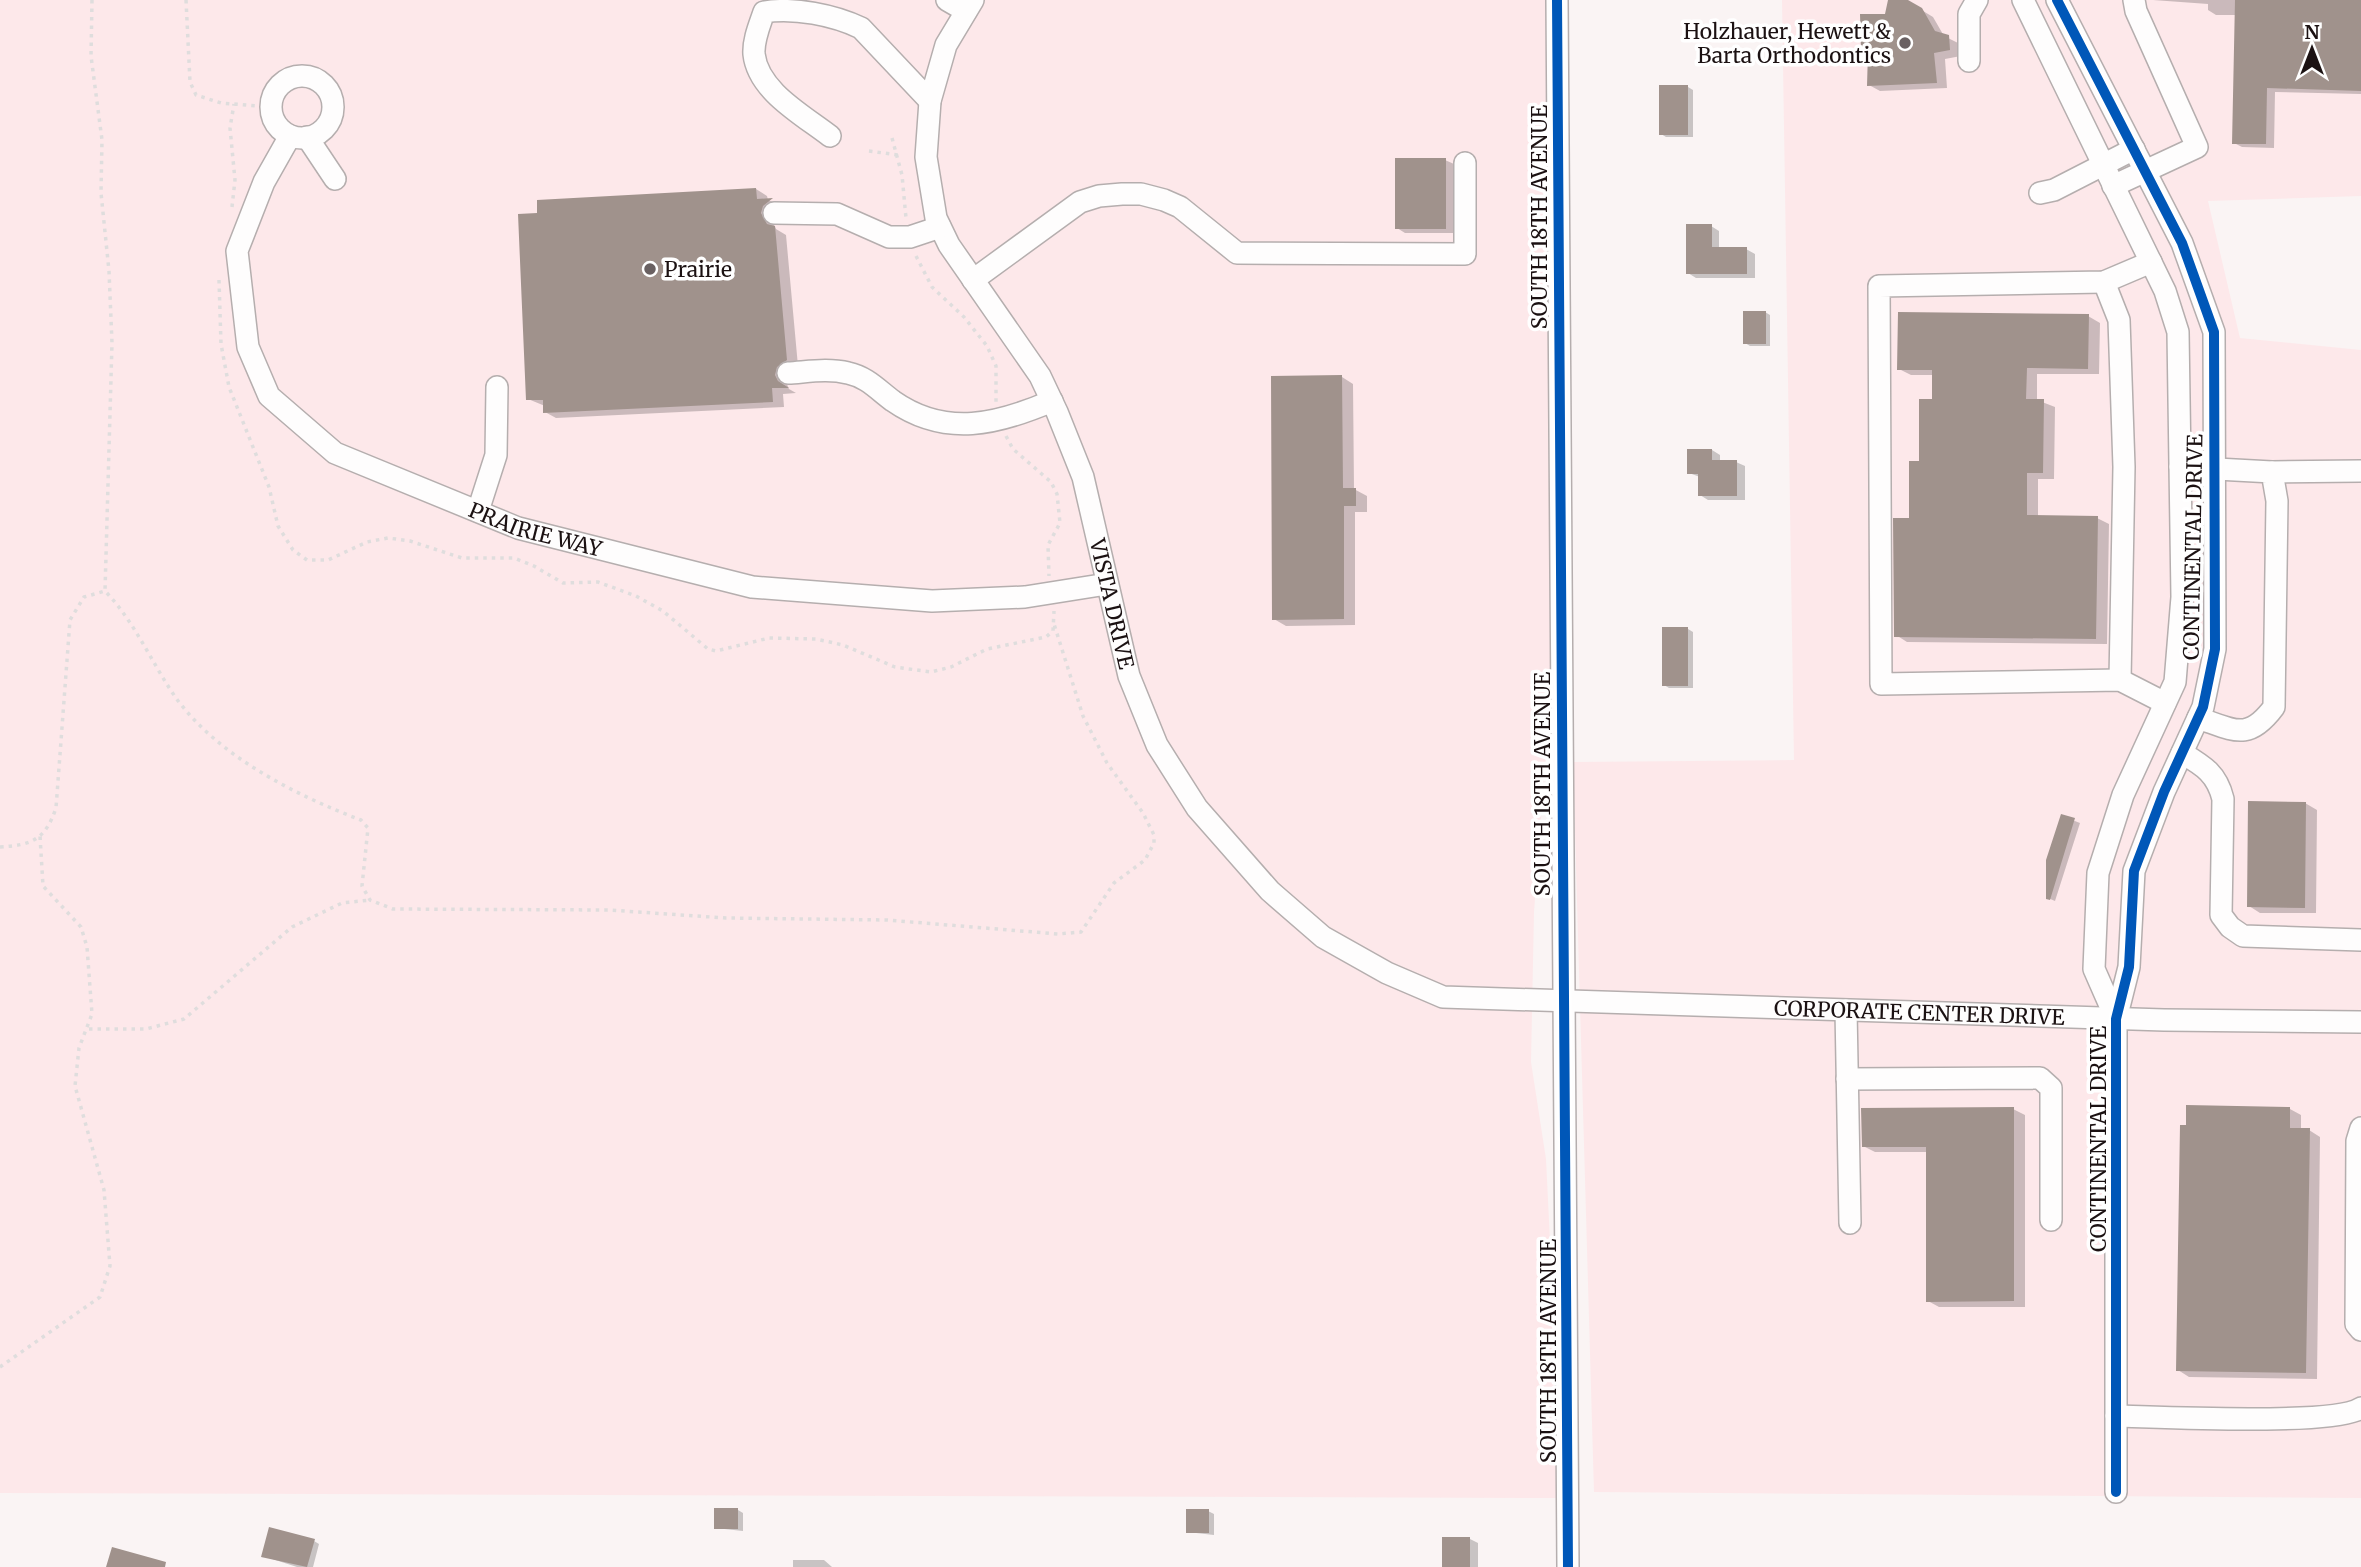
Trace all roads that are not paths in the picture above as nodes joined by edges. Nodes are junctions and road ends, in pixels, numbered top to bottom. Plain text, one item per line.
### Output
1 (947, 0) edge
2 (1557, 0) edge
3 (1977, 0) edge
4 (2023, 0) edge
5 (2057, 0) edge
6 (2134, 0) edge
7 (969, 6) edge
8 (1969, 61) dead end
9 (930, 101) junction
10 (830, 136) dead end
11 (2134, 149) junction
12 (1465, 163) dead end
13 (2103, 165) junction
14 (2145, 171) junction
15 (335, 179) dead end
16 (2113, 186) junction
17 (2040, 193) dead end
18 (774, 213) dead end
19 (940, 227) junction
20 (2151, 262) junction
21 (974, 279) junction
22 (2104, 282) junction
23 (788, 373) dead end
24 (497, 387) dead end
25 (1052, 401) junction
26 (2180, 467) junction
27 (2215, 468) junction
28 (2361, 471) edge
29 (2272, 472) junction
30 (478, 511) junction
31 (1107, 584) junction
32 (2120, 680) junction
33 (2165, 703) junction
34 (2197, 718) junction
35 (2182, 753) junction
36 (2361, 940) edge
37 (1562, 1002) junction
38 (1846, 1010) junction
39 (2116, 1019) junction
40 (2361, 1021) edge
41 (1847, 1079) junction
42 (2361, 1128) edge
43 (2051, 1220) dead end
44 (1850, 1223) dead end
45 (2361, 1330) edge
46 (2361, 1408) edge
47 (2116, 1416) junction
48 (2116, 1492) dead end
49 (1568, 1567) edge

1 - 7 street
2 - 37 street, SOUTH 18TH AVENUE
3 - 8 street
4 - 13 street, CONTINENTAL DRIVE
5 - 11 street, CONTINENTAL DRIVE
6 - 14 street
7 - 9 street, VISTA DRIVE
9 - 10 street
9 - 19 street, VISTA DRIVE
11 - 13 street
11 - 14 street, CONTINENTAL DRIVE
12 - 21 street
13 - 16 street, CONTINENTAL DRIVE
13 - 17 street
14 - 16 street
14 - 27 street, CONTINENTAL DRIVE
15 - 30 street, PRAIRIE WAY
16 - 20 street, CONTINENTAL DRIVE
18 - 19 street
19 - 21 street, VISTA DRIVE
20 - 22 street
20 - 26 street, CONTINENTAL DRIVE
21 - 25 street, VISTA DRIVE
22 - 32 street
22 - 32 street
23 - 25 street
24 - 30 street
25 - 31 street, VISTA DRIVE
26 - 27 street
26 - 33 street, CONTINENTAL DRIVE
27 - 29 street
27 - 34 street, CONTINENTAL DRIVE
28 - 29 street
29 - 34 street
30 - 31 street, PRAIRIE WAY
31 - 37 street, VISTA DRIVE
32 - 33 street
33 - 39 street, CONTINENTAL DRIVE
34 - 35 street, CONTINENTAL DRIVE
35 - 36 street
35 - 39 street, CONTINENTAL DRIVE
37 - 38 street, CORPORATE CENTER DRIVE
37 - 49 street, SOUTH 18TH AVENUE
38 - 39 street, CORPORATE CENTER DRIVE
38 - 41 street
39 - 40 street, CORPORATE CENTER DRIVE
39 - 47 street, CONTINENTAL DRIVE
41 - 43 street
41 - 44 street
42 - 45 street
46 - 47 street
47 - 48 street, CONTINENTAL DRIVE

